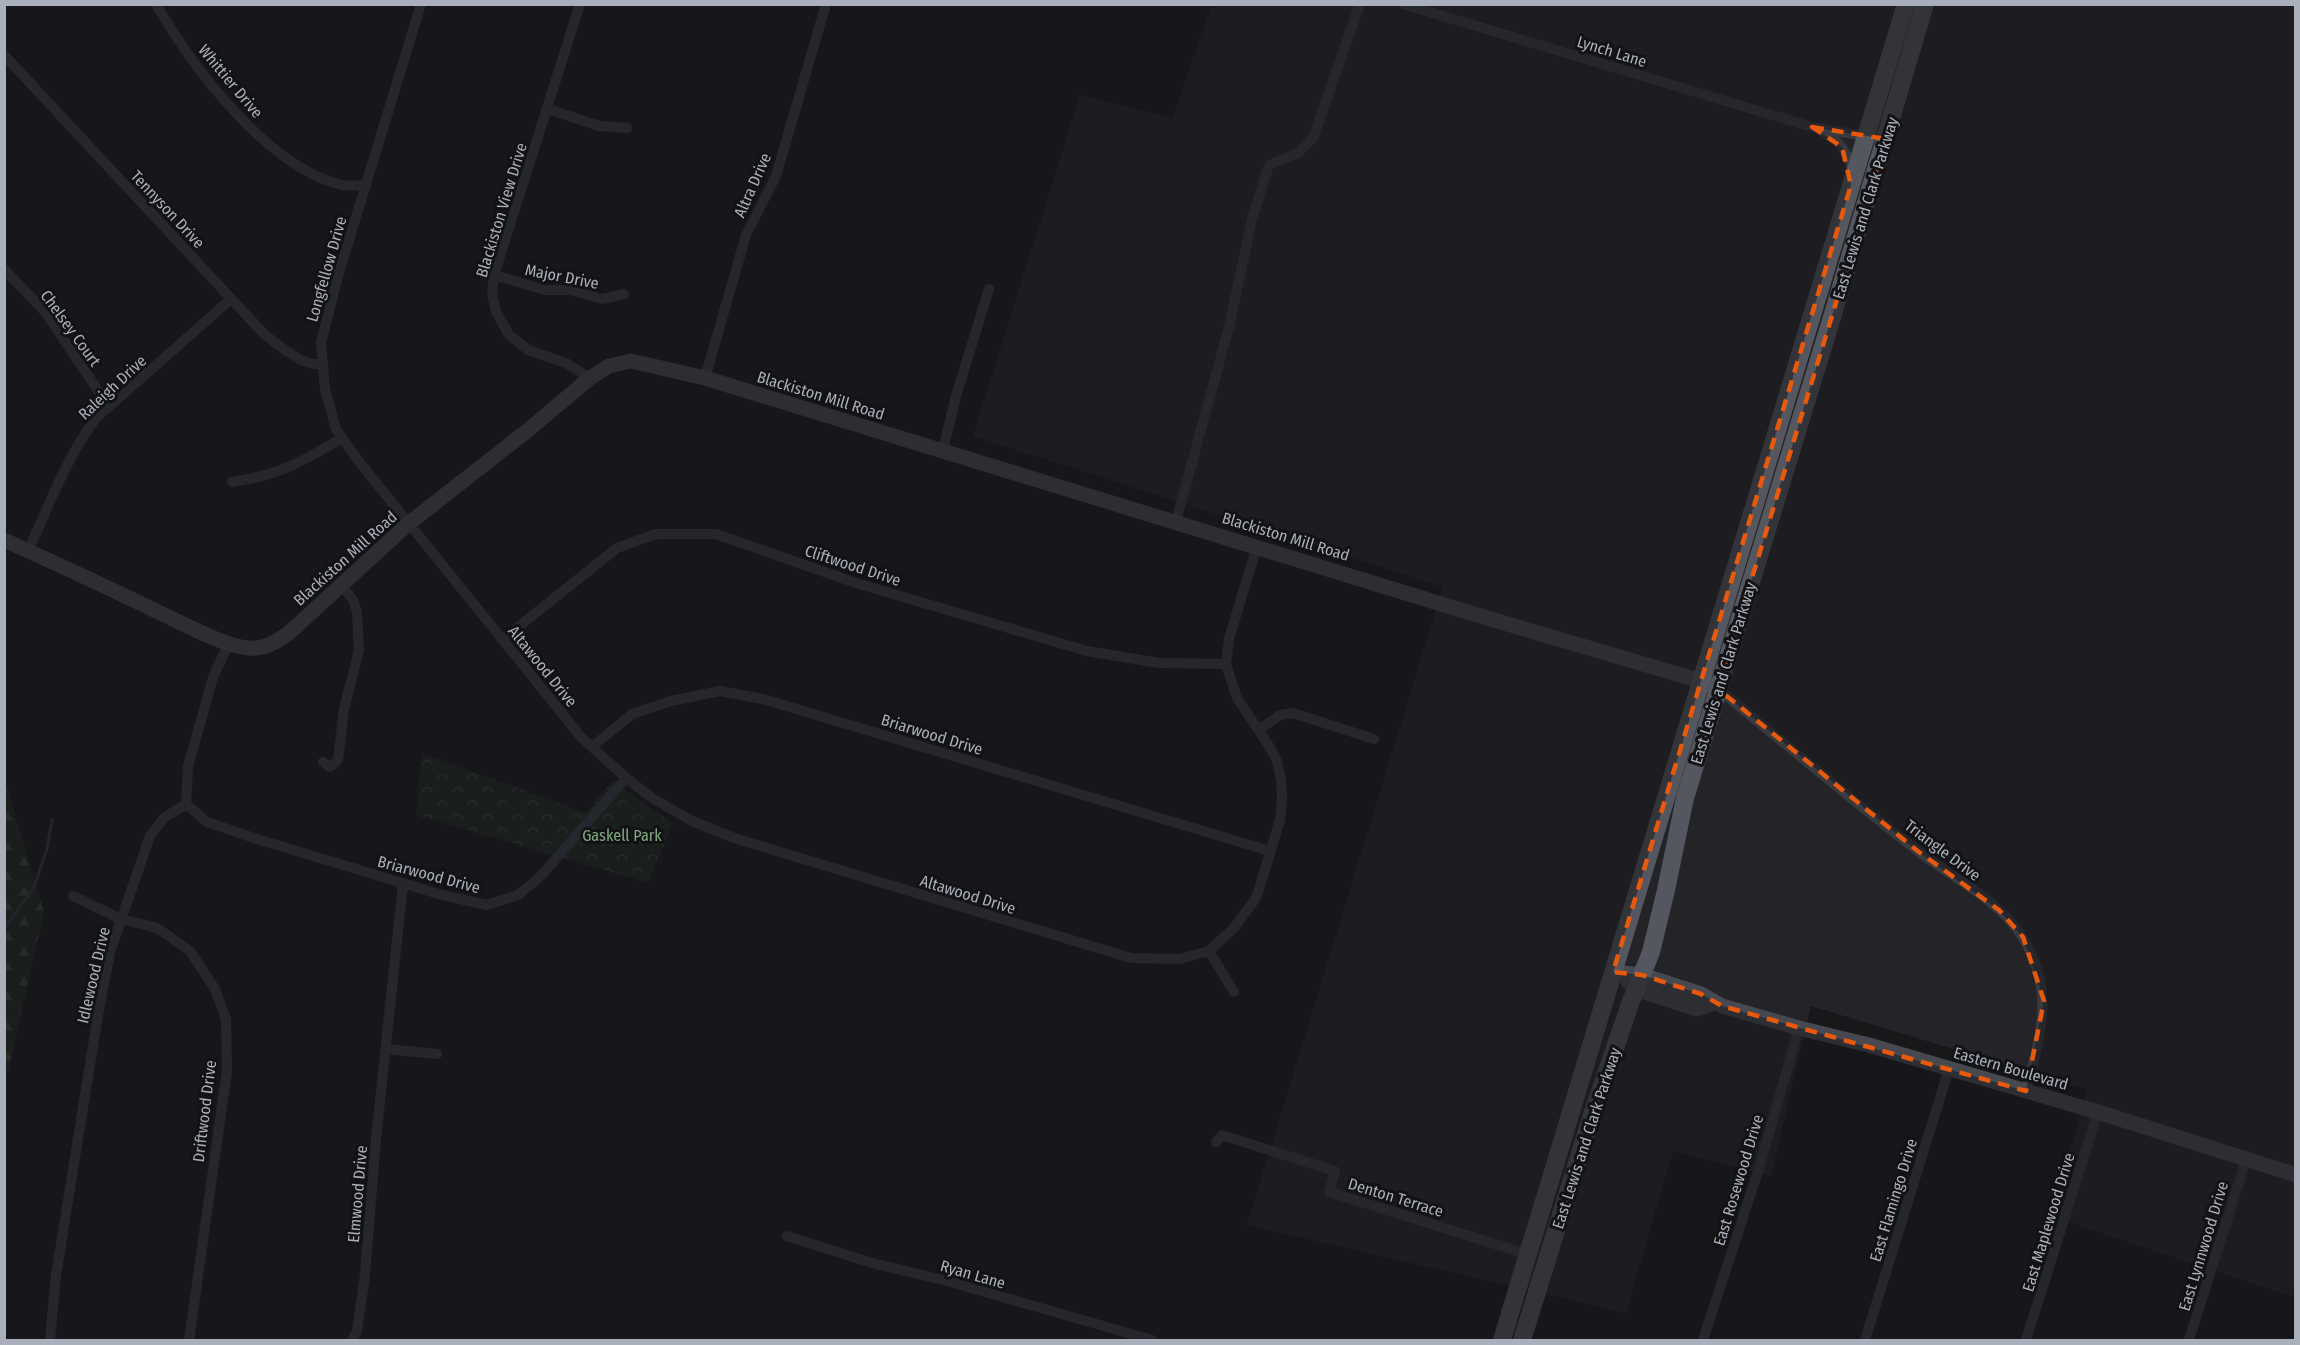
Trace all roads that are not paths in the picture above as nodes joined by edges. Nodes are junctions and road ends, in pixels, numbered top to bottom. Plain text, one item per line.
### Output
1 (156, 4) edge
2 (421, 4) edge
3 (580, 4) edge
4 (826, 4) edge
5 (1360, 4) edge
6 (1403, 4) edge
7 (1906, 4) edge
8 (1925, 4) edge
9 (4, 55) edge
10 (548, 109) junction
11 (1812, 127) junction
12 (627, 128) dead end
13 (1865, 136) junction
14 (1886, 139) junction
15 (365, 185) junction
16 (1851, 185) junction
17 (4, 269) edge
18 (494, 275) junction
19 (989, 289) dead end
20 (624, 294) dead end
21 (231, 299) junction
22 (322, 364) junction
23 (590, 378) junction
24 (705, 378) junction
25 (109, 407) junction
26 (342, 438) junction
27 (943, 450) junction
28 (232, 482) dead end
29 (1176, 521) junction
30 (408, 524) junction
31 (4, 540) edge
32 (1257, 546) junction
33 (28, 551) junction
34 (341, 585) junction
35 (502, 640) junction
36 (229, 643) junction
37 (1226, 664) junction
38 (1701, 681) junction
39 (1718, 688) junction
40 (1260, 729) junction
41 (1374, 739) dead end
42 (592, 747) junction
43 (322, 762) dead end
44 (626, 778) junction
45 (186, 804) junction
46 (1270, 851) junction
47 (403, 884) junction
48 (73, 896) dead end
49 (121, 919) junction
50 (1209, 951) junction
51 (1613, 972) junction
52 (1639, 982) junction
53 (1234, 992) dead end
54 (1799, 1028) junction
55 (386, 1049) junction
56 (437, 1054) dead end
57 (1949, 1068) junction
58 (2026, 1091) junction
59 (2098, 1112) junction
60 (1216, 1142) dead end
61 (2246, 1160) junction
62 (2295, 1175) edge
63 (787, 1236) dead end
64 (1527, 1254) junction
65 (50, 1341) edge
66 (189, 1341) edge
67 (352, 1341) edge
68 (1152, 1341) edge
69 (1502, 1341) edge
70 (1522, 1341) edge
71 (1703, 1341) edge
72 (1865, 1341) edge
73 (2026, 1341) edge
74 (2189, 1341) edge

1 - 15 street, Whittier Drive
2 - 15 street, Longfellow Drive
3 - 10 street, Blackiston View Drive
4 - 24 street, Altra Drive
5 - 29 street
6 - 11 street, Lynch Lane
7 - 13 main road, East Lewis and Clark Parkway
8 - 14 main road, East Lewis and Clark Parkway
9 - 21 street, Tennyson Drive
10 - 12 street
10 - 18 street, Blackiston View Drive
11 - 13 street, Lynch Lane
11 - 16 street, Lynch Lane
13 - 14 street, Lynch Lane
13 - 16 main road, East Lewis and Clark Parkway
14 - 39 main road, East Lewis and Clark Parkway
15 - 22 street, Longfellow Drive
16 - 38 main road, East Lewis and Clark Parkway
17 - 25 street, Chelsey Court
18 - 20 street, Major Drive
18 - 23 street, Blackiston View Drive
19 - 27 street
21 - 22 street, Tennyson Drive
21 - 25 street, Raleigh Drive
22 - 26 street, Longfellow Drive
23 - 24 main road, Blackiston Mill Road
23 - 30 main road, Blackiston Mill Road
24 - 27 main road, Blackiston Mill Road
25 - 33 street, Raleigh Drive
26 - 28 street
26 - 30 street, Longfellow Drive
27 - 29 main road, Blackiston Mill Road
29 - 32 main road, Blackiston Mill Road
30 - 34 main road, Blackiston Mill Road
30 - 35 street, Altawood Drive
31 - 33 main road, Blackiston Mill Road
32 - 37 street, Altawood Drive
32 - 38 main road, Blackiston Mill Road
33 - 36 main road, Blackiston Mill Road
34 - 36 main road, Blackiston Mill Road
34 - 43 street
35 - 37 street, Cliftwood Drive
35 - 42 street, Altawood Drive
36 - 45 street
37 - 40 street, Altawood Drive
38 - 39 main road, Blackiston Mill Road
38 - 51 main road, East Lewis and Clark Parkway
39 - 52 main road, East Lewis and Clark Parkway
39 - 58 street, Triangle Drive
40 - 41 street
40 - 46 street, Altawood Drive
42 - 44 street, Altawood Drive
42 - 46 street, Briarwood Drive
44 - 47 street, Briarwood Drive
44 - 50 street, Altawood Drive
45 - 47 street, Briarwood Drive
45 - 49 street, Idlewood Drive
46 - 50 street, Altawood Drive
47 - 55 street, Elmwood Drive
48 - 49 street, Driftwood Drive
49 - 65 street, Idlewood Drive
49 - 66 street, Driftwood Drive
50 - 53 street
51 - 52 main road, Eastern Boulevard
51 - 64 main road, East Lewis and Clark Parkway
52 - 54 main road, Eastern Boulevard
52 - 70 main road, East Lewis and Clark Parkway
54 - 57 main road, Eastern Boulevard
54 - 71 street, East Rosewood Drive
55 - 56 street
55 - 67 street, Elmwood Drive
57 - 58 main road, Eastern Boulevard
57 - 72 street, East Flamingo Drive
58 - 59 main road, Eastern Boulevard
59 - 61 main road, Eastern Boulevard
59 - 73 street, East Maplewood Drive
60 - 64 street, Denton Terrace
61 - 62 main road, Eastern Boulevard
61 - 74 street, East Lynnwood Drive
63 - 68 street, Ryan Lane
64 - 69 main road, East Lewis and Clark Parkway

